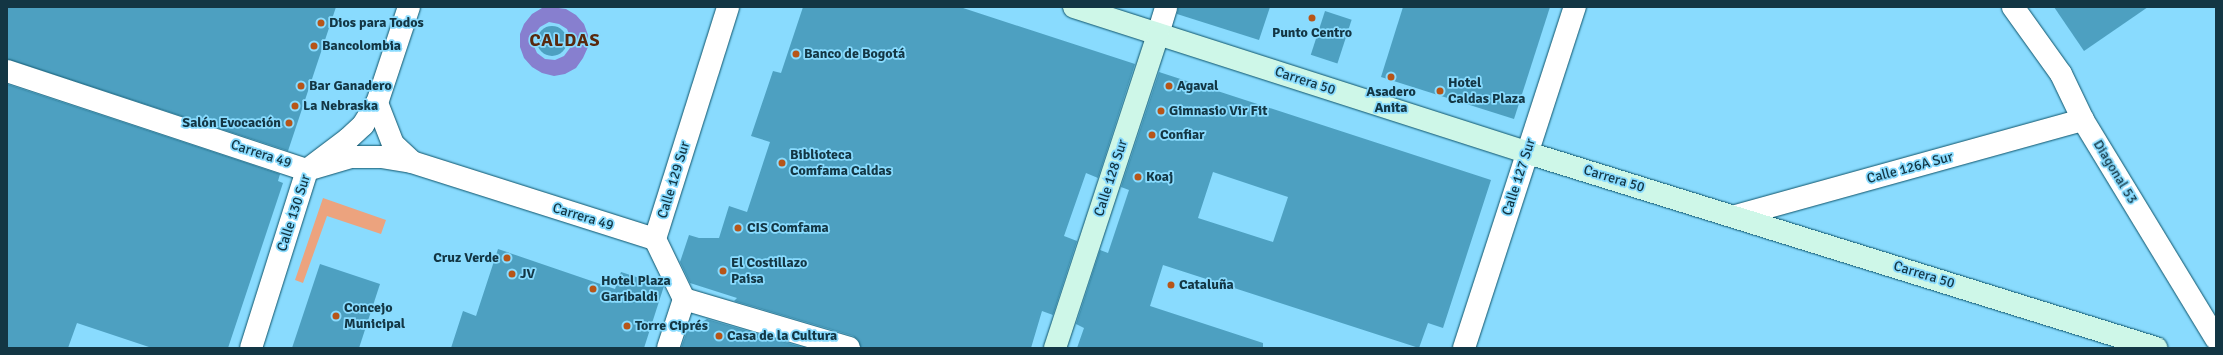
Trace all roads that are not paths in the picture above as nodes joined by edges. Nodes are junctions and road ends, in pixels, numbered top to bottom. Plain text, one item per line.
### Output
1 (409, 7) edge
2 (728, 7) edge
3 (1074, 7) edge
4 (1166, 7) edge
5 (1575, 7) edge
6 (2013, 7) edge
7 (1158, 34) junction
8 (7, 71) edge
9 (377, 103) junction
10 (2083, 120) junction
11 (1528, 153) junction
12 (412, 162) junction
13 (307, 170) junction
14 (1736, 216) junction
15 (655, 239) junction
16 (684, 299) junction
17 (2216, 339) edge
18 (251, 348) edge
19 (668, 348) edge
20 (849, 348) edge
21 (1055, 348) edge
22 (1464, 348) edge
23 (2156, 348) edge

1 - 9 street, Calle 130 Sur
2 - 15 street, Calle 129 Sur
3 - 7 main road, Carrera 50
4 - 7 street, Calle 128 Sur
5 - 11 street, Calle 127 Sur
6 - 10 street, Diagonal 53
7 - 11 main road, Carrera 50
7 - 21 main road, Calle 128 Sur
8 - 13 street, Carrera 49
9 - 12 street
9 - 13 street, Calle 130 Sur
10 - 14 street, Calle 126A Sur
10 - 17 street, Diagonal 53
11 - 14 main road, Carrera 50
11 - 22 street, Calle 127 Sur
12 - 13 street, Carrera 49
12 - 15 street, Carrera 49
13 - 18 street, Calle 130 Sur
14 - 23 main road, Carrera 50
15 - 16 street
16 - 19 street
16 - 20 street

